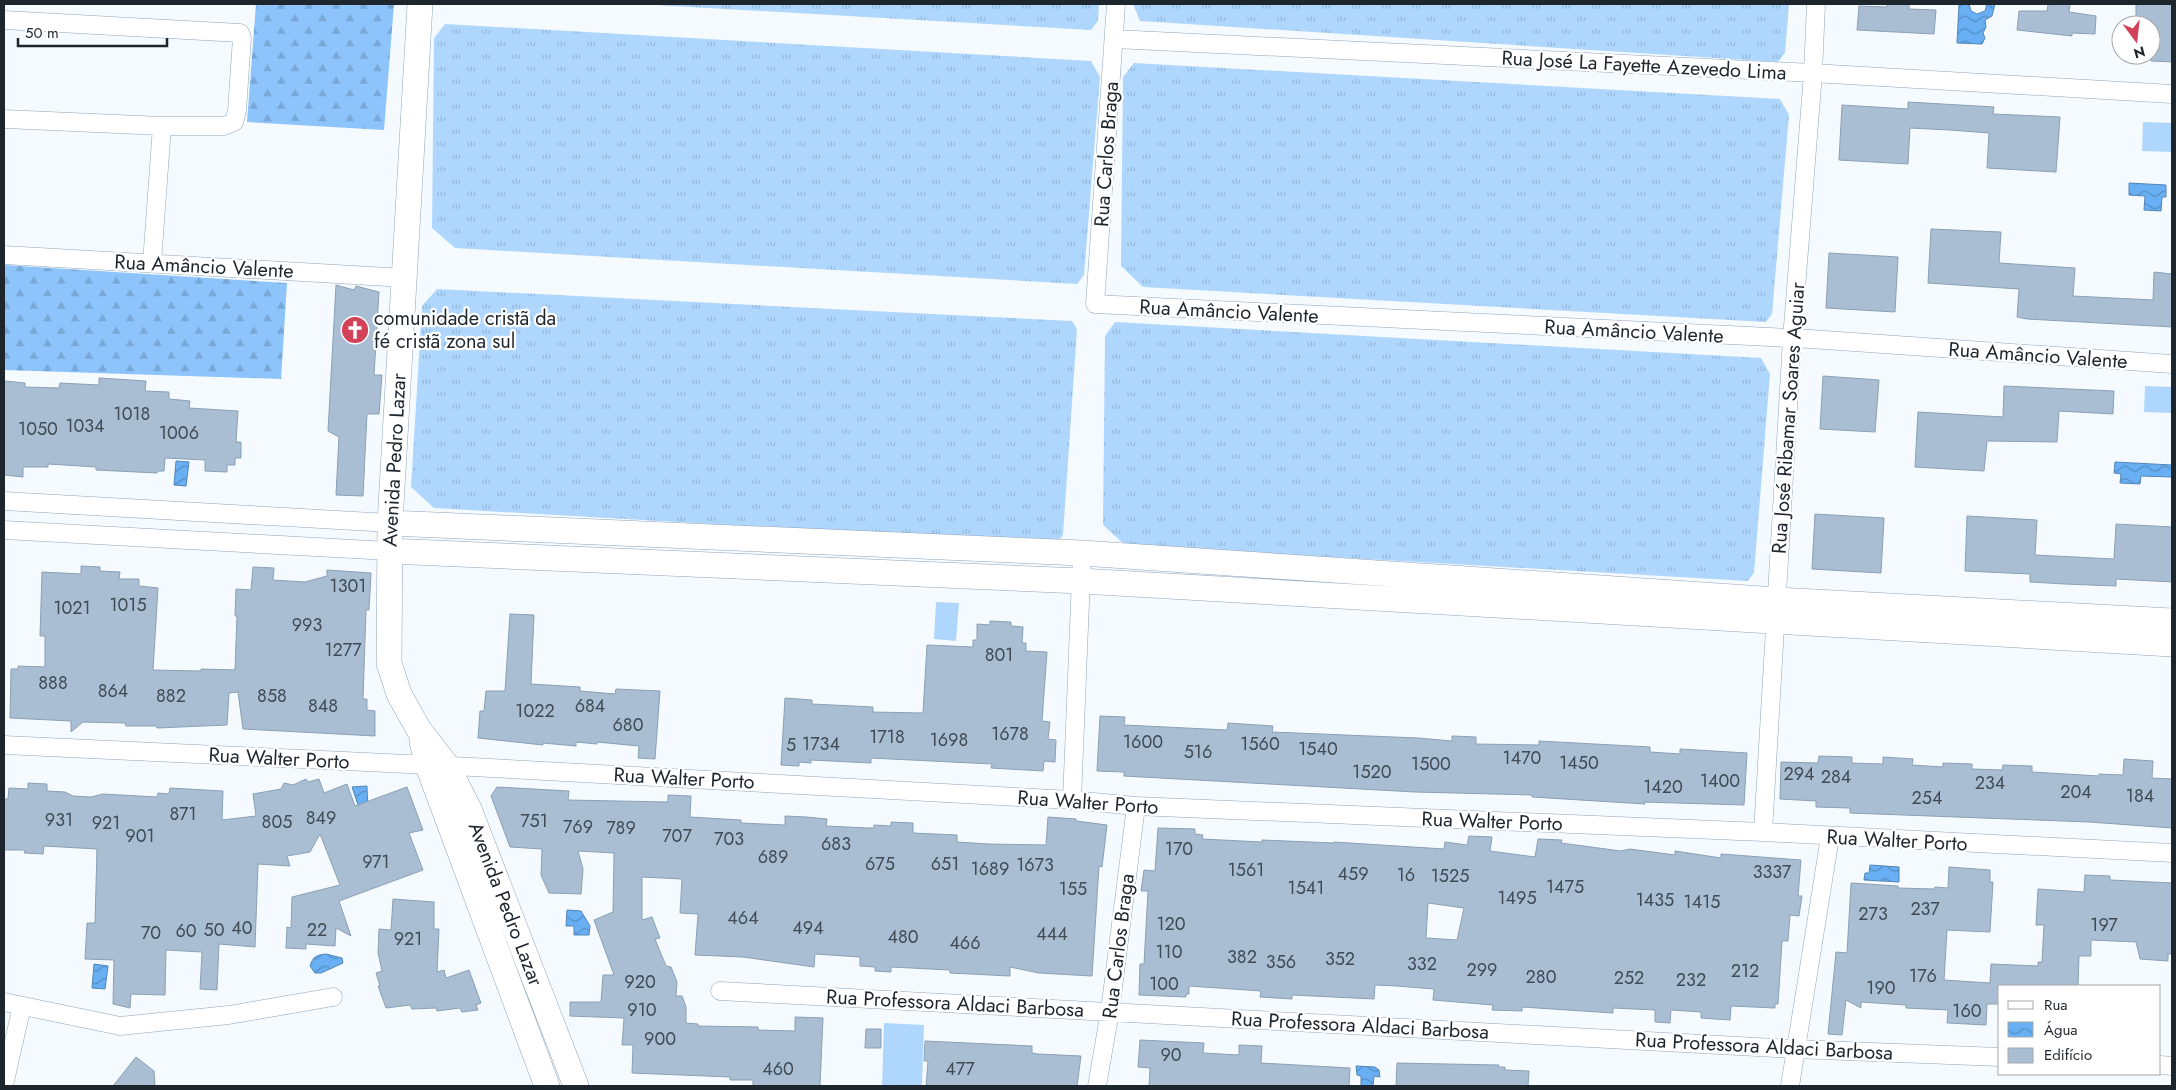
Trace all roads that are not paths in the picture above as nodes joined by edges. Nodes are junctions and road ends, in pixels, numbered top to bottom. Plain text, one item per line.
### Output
1 (420, 4) edge
2 (1116, 4) edge
3 (1816, 4) edge
4 (4, 20) edge
5 (1115, 39) junction
6 (1813, 74) junction
7 (2172, 94) edge
8 (4, 119) edge
9 (162, 126) junction
10 (4, 255) edge
11 (152, 263) junction
12 (405, 278) junction
13 (1095, 304) joint
14 (1792, 339) junction
15 (2172, 364) edge
16 (4, 501) edge
17 (130, 509) junction
18 (390, 523) junction
19 (4, 530) edge
20 (618, 533) junction
21 (129, 537) junction
22 (897, 545) junction
23 (390, 551) junction
24 (1082, 553) junction
25 (614, 561) junction
26 (896, 573) junction
27 (1081, 581) junction
28 (1776, 611) junction
29 (2155, 628) edge
30 (2172, 644) edge
31 (4, 745) edge
32 (437, 766) junction
33 (1072, 800) junction
34 (1136, 806) junction
35 (1762, 832) junction
36 (1830, 836) junction
37 (2172, 853) edge
38 (720, 991) dead end
39 (333, 998) dead end
40 (4, 1002) edge
41 (22, 1006) junction
42 (1110, 1011) junction
43 (555, 1033) junction
44 (531, 1042) junction
45 (1795, 1049) junction
46 (1998, 1057) edge
47 (4, 1085) edge
48 (547, 1086) edge
49 (576, 1086) edge
50 (1098, 1086) edge
51 (1790, 1086) edge

1 - 12 main road, Avenida Pedro Lazar
2 - 5 street, Rua Carlos Braga
3 - 6 street, Rua José Ribamar Soares Aguiar
4 - 9 street
5 - 6 street, Rua José La Fayette Azevedo Lima
5 - 13 street, Rua Carlos Braga
6 - 7 street, Rua José La Fayette Azevedo Lima
6 - 14 street, Rua José Ribamar Soares Aguiar
8 - 9 street
9 - 11 street
10 - 11 street, Rua Amâncio Valente
11 - 12 street, Rua Amâncio Valente
12 - 18 main road, Avenida Pedro Lazar
13 - 14 street, Rua Amâncio Valente
14 - 15 street, Rua Amâncio Valente
14 - 28 street, Rua José Ribamar Soares Aguiar
16 - 17 street
17 - 18 street
17 - 21 street
18 - 20 main road
18 - 23 main road, Avenida Pedro Lazar
19 - 21 street
20 - 22 main road
20 - 25 main road
21 - 23 street
22 - 24 main road
22 - 26 main road
23 - 25 main road
23 - 32 main road, Avenida Pedro Lazar
24 - 27 street
24 - 28 main road
25 - 26 main road
26 - 27 main road
27 - 28 main road
27 - 33 street
28 - 29 main road
28 - 35 street, Rua José Ribamar Soares Aguiar
29 - 30 main road
31 - 32 street, Rua Walter Porto
32 - 33 street, Rua Walter Porto
32 - 43 main road, Avenida Pedro Lazar
32 - 44 main road, Avenida Pedro Lazar
33 - 34 street, Rua Walter Porto
34 - 35 street, Rua Walter Porto
34 - 42 street, Rua Carlos Braga
35 - 36 street, Rua Walter Porto
36 - 37 street, Rua Walter Porto
36 - 45 street
38 - 42 street, Rua Professora Aldaci Barbosa
39 - 41 street
40 - 41 street
41 - 47 street
42 - 45 street, Rua Professora Aldaci Barbosa
42 - 50 street, Rua Carlos Braga
43 - 44 main road
43 - 49 main road, Avenida Pedro Lazar
44 - 48 main road, Avenida Pedro Lazar
45 - 46 street, Rua Professora Aldaci Barbosa
45 - 51 street

